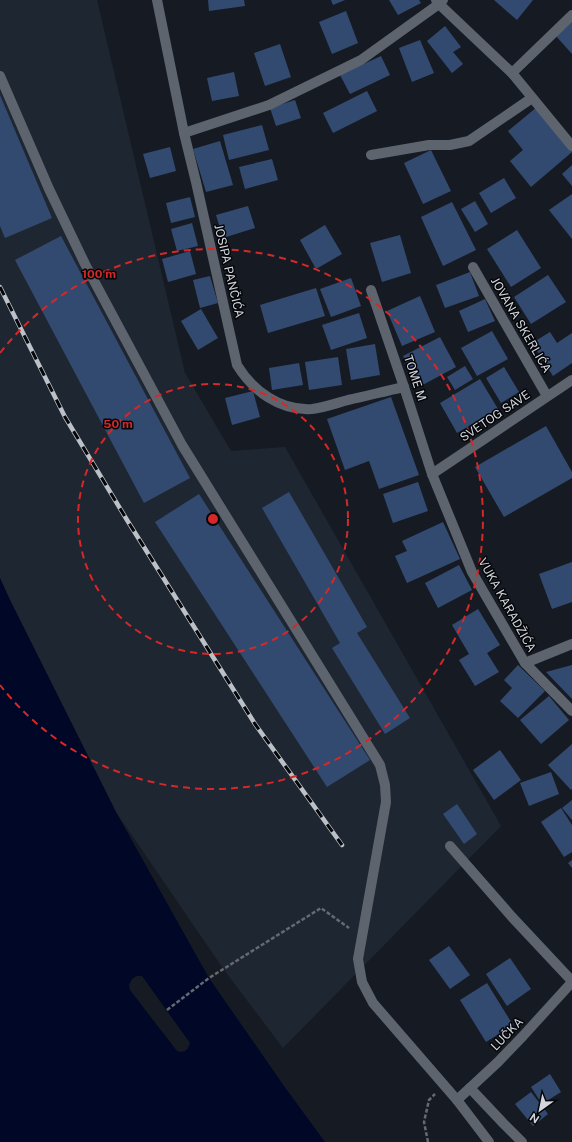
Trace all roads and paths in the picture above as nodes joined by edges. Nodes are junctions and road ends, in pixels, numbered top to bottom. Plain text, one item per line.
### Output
1 (157, 0) edge
2 (439, 2) edge
3 (572, 15) edge
4 (512, 73) junction
5 (0, 76) edge
6 (532, 98) junction
7 (184, 133) junction
8 (572, 146) edge
9 (371, 155) dead end
10 (473, 267) dead end
11 (371, 290) dead end
12 (572, 380) edge
13 (404, 387) junction
14 (547, 396) junction
15 (432, 474) junction
16 (572, 644) edge
17 (525, 663) junction
18 (572, 711) edge
19 (450, 846) dead end
20 (362, 937) junction
21 (572, 982) edge
22 (167, 1010) dead end
23 (443, 1084) junction
24 (470, 1088) junction
25 (457, 1100) junction
26 (428, 1142) edge
27 (489, 1142) edge
28 (522, 1142) edge

1 - 7 street, JOSIPA PANČIĆA
2 - 4 street
2 - 7 street
3 - 4 street
4 - 6 street
5 - 20 street
6 - 8 street
6 - 9 street
7 - 13 street, JOSIPA PANČIĆA
10 - 14 street, JOVANA SKERLIĆA
11 - 13 street, TOME M
12 - 14 street, SVETOG SAVE
13 - 15 street, TOME M
14 - 15 street, SVETOG SAVE
15 - 17 street, VUKA KARADŽIĆA
16 - 17 street
17 - 18 street, VUKA KARADŽIĆA
19 - 21 street
20 - 22 path
20 - 23 street
21 - 24 street, LUČKA
23 - 25 street
23 - 26 path
24 - 25 street, LUČKA
24 - 28 street
25 - 27 street

